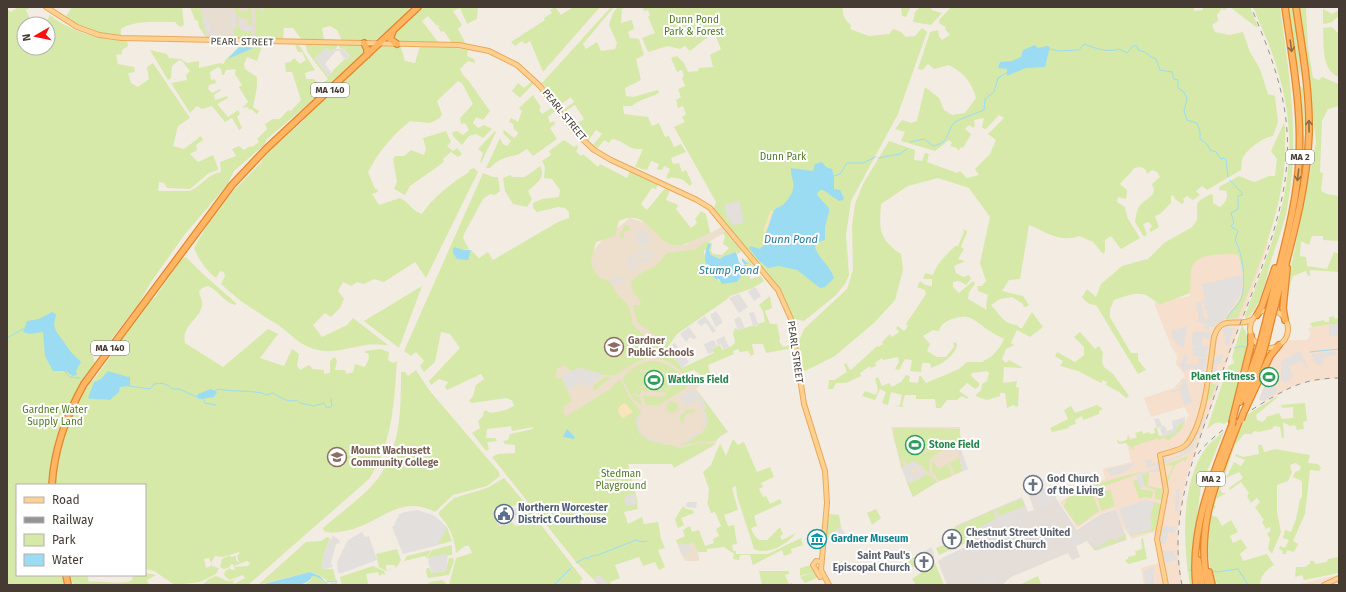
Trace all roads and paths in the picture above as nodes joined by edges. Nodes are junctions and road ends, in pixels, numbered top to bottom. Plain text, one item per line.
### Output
1 (46, 7) edge
2 (418, 7) edge
3 (1286, 7) edge
4 (1296, 7) edge
5 (394, 30) junction
6 (364, 43) junction
7 (379, 44) junction
8 (397, 44) junction
9 (367, 55) junction
10 (1296, 219) junction
11 (1288, 228) junction
12 (1272, 306) junction
13 (1255, 317) junction
14 (1285, 320) junction
15 (1241, 322) junction
16 (1251, 334) junction
17 (1279, 345) junction
18 (1236, 421) junction
19 (1230, 436) junction
20 (52, 484) edge
21 (1205, 523) junction
22 (1198, 534) junction
23 (819, 561) junction
24 (819, 569) junction
25 (1339, 578) edge
26 (828, 585) edge
27 (1166, 585) edge
28 (1196, 585) edge
29 (1202, 585) edge
30 (1208, 585) edge
31 (1212, 585) edge
32 (1324, 585) edge

1 - 6 main road, PEARL STREET
2 - 5 highway, MA 140
3 -> 11 highway, MA 2
10 -> 4 highway, MA 2
5 - 7 highway, MA 140
5 - 8 highway
6 - 7 main road, PEARL STREET
6 - 9 highway
7 - 8 main road, PEARL STREET
7 - 9 highway, MA 140
8 - 23 main road, PEARL STREET
9 - 20 highway, MA 140
10 - 12 highway, MA 2
10 - 14 highway
11 - 12 highway, MA 2
11 - 13 highway
12 - 18 highway, MA 2, bridge
13 - 14 main road
13 - 15 main road
13 - 16 main road
14 - 17 main road
15 - 16 main road
15 - 27 main road
16 - 17 main road
16 - 18 highway
17 - 18 highway
18 - 19 highway, MA 2
18 - 19 highway
19 - 21 highway, MA 2
19 - 22 highway, MA 2
21 - 30 highway, MA 2
21 - 31 highway
22 - 28 highway
22 - 29 highway, MA 2
23 - 24 main road
23 - 24 main road
24 - 26 main road
25 - 32 main road

